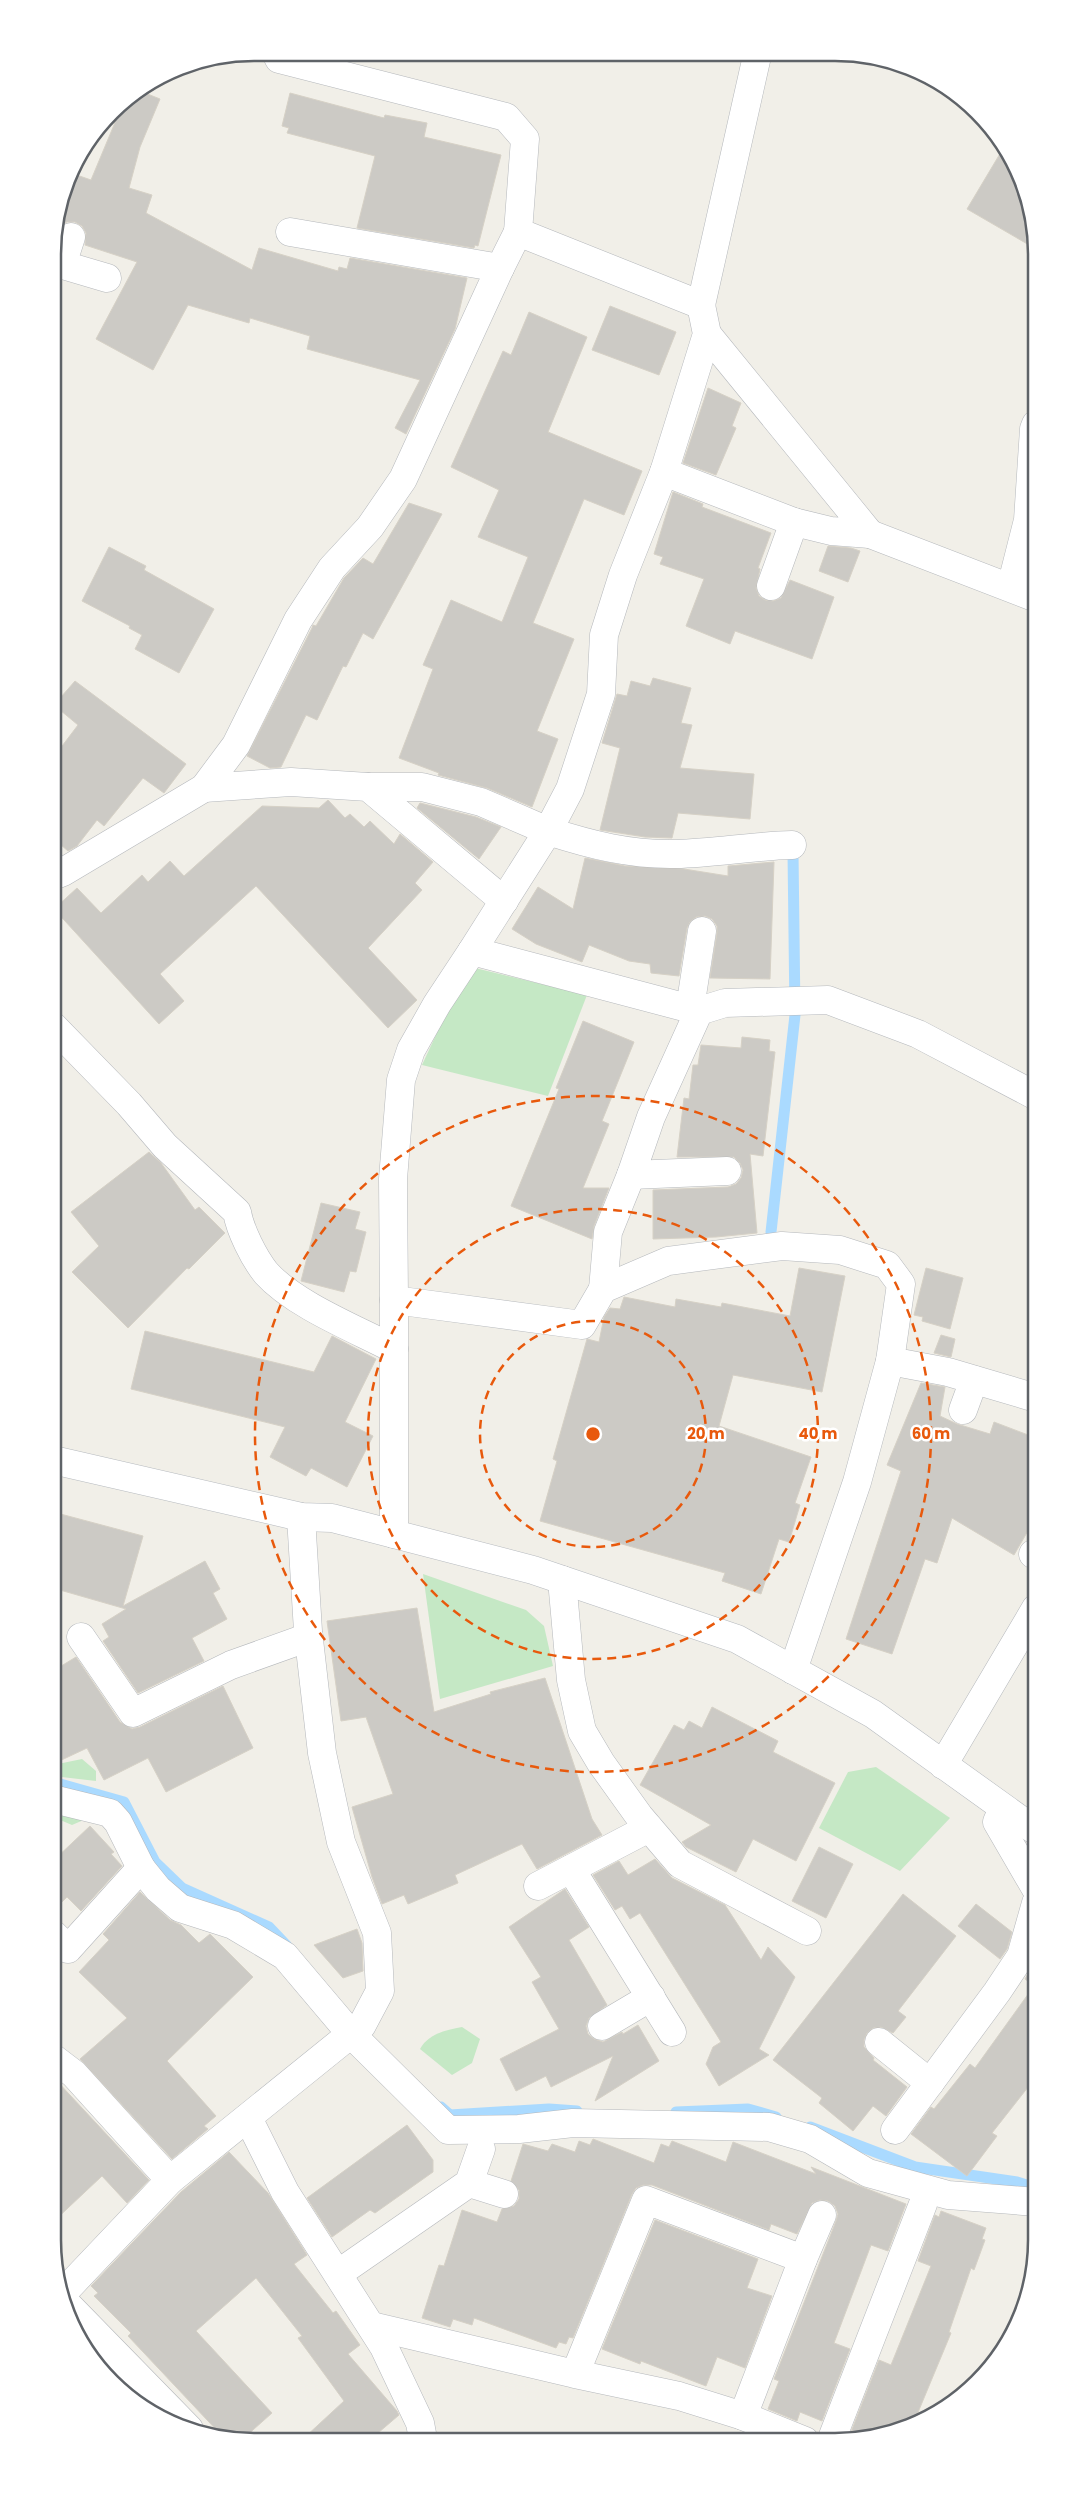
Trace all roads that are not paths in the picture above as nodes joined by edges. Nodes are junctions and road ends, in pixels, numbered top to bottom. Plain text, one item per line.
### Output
1 (288, 61) edge
2 (756, 61) edge
3 (290, 232) dead end
4 (518, 232) junction
5 (71, 237) dead end
6 (61, 257) edge
7 (61, 264) edge
8 (500, 268) junction
9 (107, 278) dead end
10 (701, 306) junction
11 (707, 334) junction
12 (664, 472) junction
13 (1028, 520) edge
14 (794, 522) junction
15 (870, 534) junction
16 (771, 586) dead end
17 (1012, 587) junction
18 (1028, 594) edge
19 (368, 787) junction
20 (204, 788) junction
21 (548, 831) junction
22 (792, 845) dead end
23 (61, 873) edge
24 (504, 901) junction
25 (702, 931) dead end
26 (472, 951) junction
27 (694, 1010) junction
28 (61, 1034) edge
29 (1028, 1092) edge
30 (726, 1171) dead end
31 (631, 1175) junction
32 (604, 1290) junction
33 (394, 1300) junction
34 (394, 1349) junction
35 (890, 1361) junction
36 (974, 1380) junction
37 (1028, 1396) edge
38 (963, 1410) dead end
39 (61, 1462) edge
40 (300, 1517) junction
41 (394, 1534) junction
42 (562, 1580) junction
43 (1028, 1622) edge
44 (81, 1637) dead end
45 (309, 1637) junction
46 (793, 1670) junction
47 (943, 1765) junction
48 (61, 1801) edge
49 (1003, 1808) junction
50 (1028, 1825) edge
51 (649, 1828) junction
52 (140, 1868) junction
53 (571, 1869) junction
54 (1028, 1875) edge
55 (538, 1886) dead end
56 (807, 1931) dead end
57 (1028, 1931) edge
58 (61, 1942) edge
59 (651, 1997) junction
60 (602, 2026) dead end
61 (356, 2030) junction
62 (672, 2032) dead end
63 (879, 2042) dead end
64 (61, 2065) edge
65 (930, 2083) junction
66 (248, 2118) junction
67 (895, 2130) dead end
68 (481, 2149) dead end
69 (170, 2180) junction
70 (469, 2183) junction
71 (504, 2194) dead end
72 (1028, 2201) edge
73 (923, 2204) dead end
74 (822, 2216) dead end
75 (802, 2259) junction
76 (339, 2272) junction
77 (68, 2288) edge
78 (76, 2314) edge
79 (372, 2326) junction
80 (575, 2374) junction
81 (176, 2416) edge
82 (743, 2416) junction
83 (422, 2433) edge
84 (786, 2433) edge
85 (834, 2433) edge

1 - 4 street
2 - 10 street
3 - 8 street
4 - 8 street
4 - 10 street
5 - 6 street
7 - 9 street
8 - 20 street
10 - 11 street
11 - 12 street
11 - 15 street
12 - 14 street
12 - 21 street
13 - 17 street
14 - 15 street
14 - 16 street
15 - 17 street
17 - 18 street
19 - 20 street
19 - 21 street
19 - 24 street
20 - 23 street
21 - 22 street
21 - 24 street
24 - 26 street
25 - 27 street
26 - 27 street
26 - 33 street
27 - 29 street
27 - 31 street
28 - 34 street
30 - 31 street
31 - 32 street
32 - 33 street
32 - 35 street
33 - 34 street
34 - 41 street
35 - 36 street
35 - 46 street
36 - 37 street
36 - 38 street
39 - 40 street
40 - 41 street
40 - 45 street
41 - 42 street
42 - 46 street
42 - 51 street
43 - 47 street
44 - 45 street
45 - 61 street
46 - 47 street
47 - 49 street
48 - 52 street
49 - 50 street
49 - 54 street
51 - 53 street
51 - 56 street
52 - 58 street
52 - 61 street
53 - 55 street
53 - 59 street
57 - 65 street
59 - 60 street
59 - 62 street
61 - 66 street
61 - 72 street
63 - 65 street
64 - 69 street
65 - 67 street
66 - 69 street
66 - 76 street
68 - 70 street
69 - 77 street
70 - 71 street
70 - 76 street
73 - 85 street
74 - 75 street
75 - 80 street
75 - 82 street
76 - 79 street
78 - 81 street
79 - 80 street
79 - 83 street
80 - 82 street
82 - 84 street

